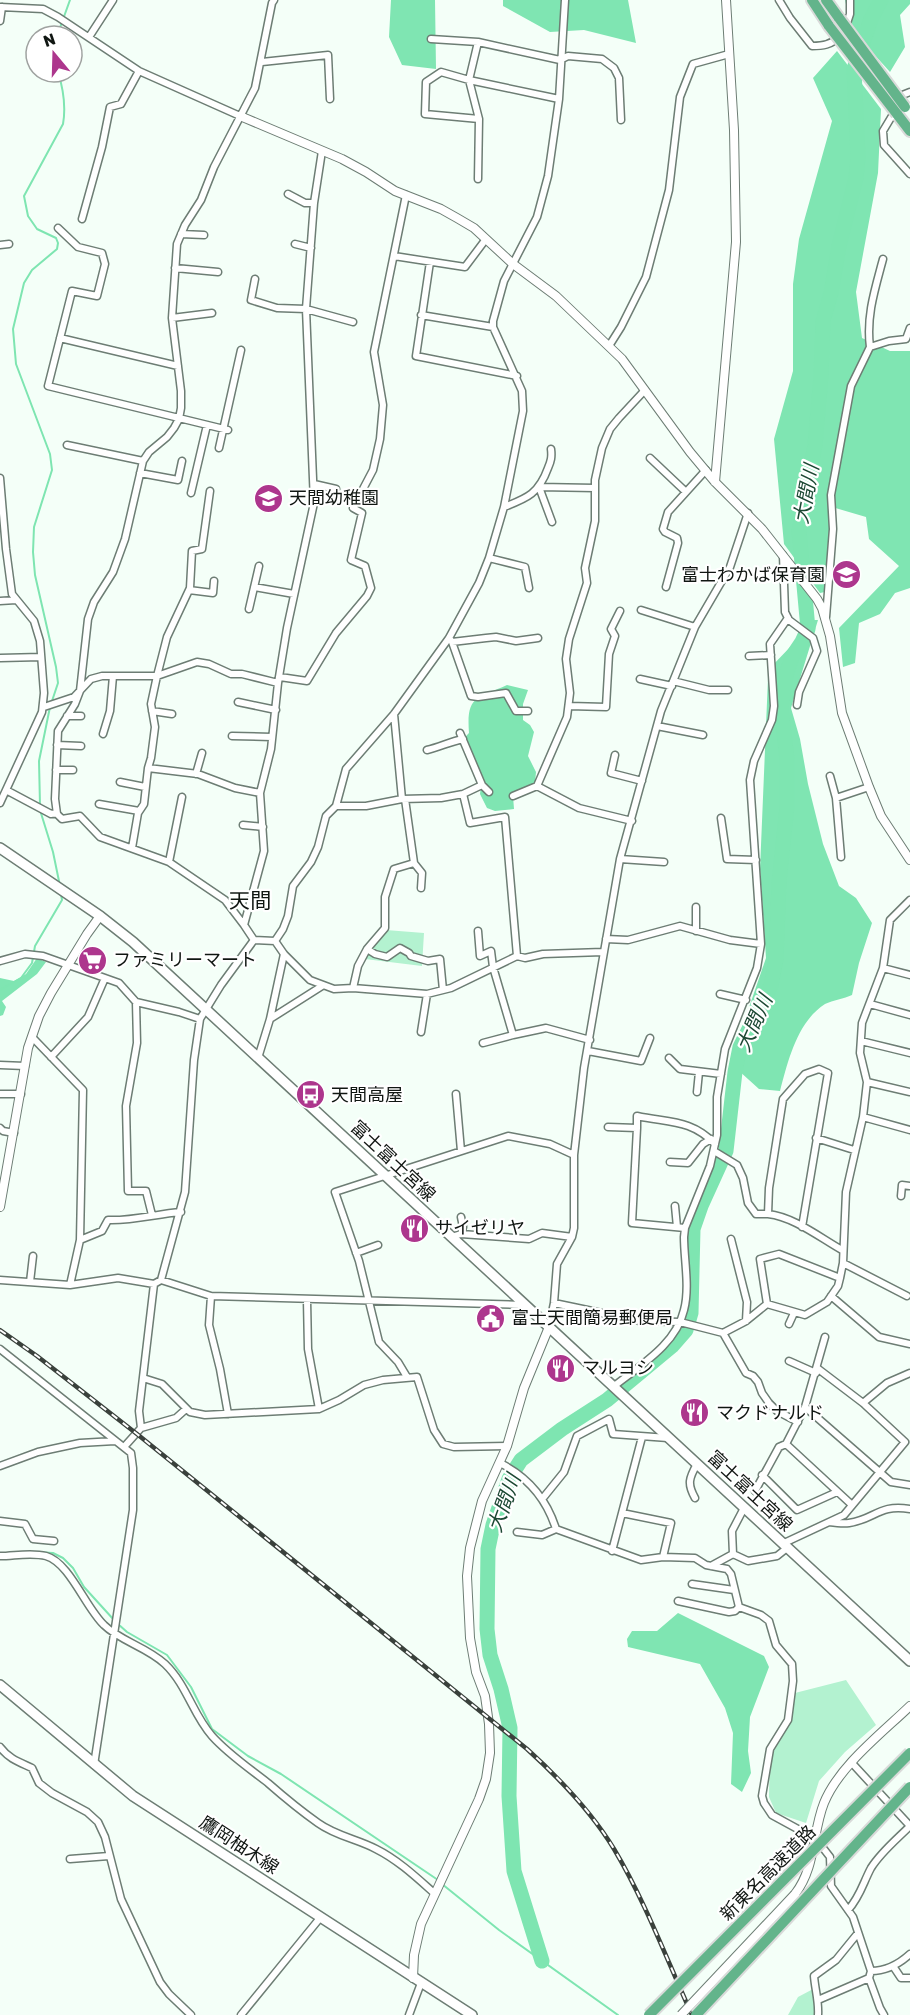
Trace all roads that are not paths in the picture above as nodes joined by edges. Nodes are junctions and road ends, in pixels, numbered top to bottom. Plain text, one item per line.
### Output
1 (113, 0) edge
2 (565, 0) edge
3 (726, 0) edge
4 (779, 0) edge
5 (813, 0) edge
6 (826, 0) edge
7 (850, 0) edge
8 (272, 1) edge
9 (1, 7) edge
10 (0, 21) edge
11 (88, 37) junction
12 (431, 39) dead end
13 (478, 42) junction
14 (729, 54) junction
15 (560, 60) junction
16 (261, 62) junction
17 (139, 71) junction
18 (469, 80) junction
19 (910, 92) edge
20 (330, 99) dead end
21 (559, 99) junction
22 (904, 111) edge
23 (240, 116) junction
24 (479, 119) junction
25 (621, 120) dead end
26 (910, 131) edge
27 (322, 151) junction
28 (910, 174) edge
29 (478, 179) dead end
30 (288, 194) dead end
31 (406, 195) junction
32 (314, 203) junction
33 (82, 219) dead end
34 (58, 228) dead end
35 (181, 234) junction
36 (204, 235) dead end
37 (486, 239) junction
38 (9, 244) dead end
39 (295, 244) dead end
40 (0, 245) edge
41 (310, 248) junction
42 (394, 256) junction
43 (883, 259) dead end
44 (430, 262) junction
45 (513, 264) junction
46 (175, 268) junction
47 (218, 272) dead end
48 (255, 279) dead end
49 (306, 309) junction
50 (212, 313) dead end
51 (421, 315) junction
52 (172, 318) junction
53 (353, 322) dead end
54 (493, 327) junction
55 (910, 328) edge
56 (60, 339) junction
57 (609, 346) junction
58 (870, 347) junction
59 (242, 350) dead end
60 (178, 366) junction
61 (517, 376) junction
62 (645, 390) junction
63 (179, 419) junction
64 (207, 425) junction
65 (225, 429) junction
66 (67, 445) dead end
67 (219, 448) dead end
68 (551, 449) dead end
69 (650, 458) dead end
70 (143, 461) junction
71 (182, 461) dead end
72 (706, 470) junction
73 (140, 473) junction
74 (0, 478) edge
75 (715, 482) junction
76 (314, 484) junction
77 (539, 487) junction
78 (595, 488) junction
79 (336, 489) dead end
80 (210, 491) dead end
81 (686, 492) junction
82 (191, 493) dead end
83 (504, 507) junction
84 (2, 512) edge
85 (748, 513) junction
86 (552, 522) dead end
87 (3, 550) edge
88 (783, 554) junction
89 (489, 558) junction
90 (259, 566) dead end
91 (214, 581) dead end
92 (254, 587) junction
93 (666, 587) dead end
94 (529, 588) dead end
95 (189, 590) junction
96 (294, 594) junction
97 (16, 600) junction
98 (0, 601) edge
99 (249, 609) dead end
100 (641, 610) dead end
101 (620, 611) dead end
102 (788, 618) junction
103 (826, 621) junction
104 (695, 627) junction
105 (538, 638) dead end
106 (451, 640) junction
107 (771, 655) junction
108 (749, 656) dead end
109 (41, 657) junction
110 (0, 658) edge
111 (113, 676) junction
112 (157, 676) junction
113 (640, 679) dead end
114 (279, 680) junction
115 (672, 684) junction
116 (728, 690) dead end
117 (80, 691) junction
118 (238, 702) dead end
119 (797, 705) dead end
120 (46, 706) junction
121 (569, 706) junction
122 (276, 710) junction
123 (152, 711) junction
124 (528, 711) dead end
125 (172, 714) dead end
126 (394, 714) junction
127 (67, 716) junction
128 (81, 716) dead end
129 (657, 726) junction
130 (103, 734) dead end
131 (703, 735) dead end
132 (232, 736) dead end
133 (272, 737) junction
134 (57, 745) junction
135 (81, 746) dead end
136 (427, 750) dead end
137 (202, 753) dead end
138 (615, 755) dead end
139 (148, 768) junction
140 (56, 770) junction
141 (73, 770) dead end
142 (196, 774) junction
143 (830, 776) dead end
144 (642, 781) junction
145 (120, 782) dead end
146 (482, 785) junction
147 (537, 786) junction
148 (146, 787) junction
149 (869, 788) junction
150 (489, 792) dead end
151 (260, 793) junction
152 (463, 794) junction
153 (2, 796) edge
154 (513, 796) dead end
155 (182, 797) dead end
156 (836, 798) junction
157 (403, 799) junction
158 (99, 804) dead end
159 (336, 806) junction
160 (139, 811) junction
161 (57, 813) junction
162 (721, 818) dead end
163 (632, 821) junction
164 (243, 825) dead end
165 (263, 827) junction
166 (0, 848) edge
167 (132, 848) junction
168 (841, 857) dead end
169 (620, 859) junction
170 (756, 860) junction
171 (910, 860) edge
172 (169, 862) junction
173 (664, 862) dead end
174 (414, 863) junction
175 (421, 888) dead end
176 (910, 900) edge
177 (696, 907) dead end
178 (100, 916) junction
179 (244, 925) junction
180 (478, 931) dead end
181 (696, 931) junction
182 (606, 939) junction
183 (254, 940) junction
184 (274, 941) junction
185 (761, 944) junction
186 (367, 949) junction
187 (603, 952) junction
188 (284, 954) junction
189 (517, 956) junction
190 (0, 961) edge
191 (69, 964) junction
192 (493, 966) junction
193 (883, 968) junction
194 (910, 975) edge
195 (105, 978) junction
196 (322, 986) junction
197 (353, 988) junction
198 (443, 990) junction
199 (427, 994) junction
200 (720, 994) dead end
201 (746, 1000) junction
202 (136, 1002) junction
203 (870, 1004) junction
204 (206, 1010) junction
205 (910, 1015) edge
206 (200, 1019) junction
207 (270, 1019) junction
208 (421, 1032) dead end
209 (513, 1035) junction
210 (32, 1037) junction
211 (650, 1038) dead end
212 (590, 1040) junction
213 (861, 1041) junction
214 (483, 1043) dead end
215 (588, 1052) junction
216 (910, 1053) edge
217 (51, 1057) junction
218 (258, 1058) junction
219 (669, 1058) dead end
220 (0, 1065) edge
221 (25, 1066) junction
222 (699, 1072) junction
223 (721, 1074) junction
224 (867, 1082) junction
225 (697, 1092) dead end
226 (910, 1092) edge
227 (0, 1094) edge
228 (21, 1094) junction
229 (456, 1094) dead end
230 (863, 1117) junction
231 (608, 1127) dead end
232 (0, 1128) edge
233 (637, 1128) junction
234 (910, 1130) edge
235 (14, 1133) junction
236 (816, 1138) junction
237 (713, 1144) junction
238 (854, 1150) junction
239 (461, 1151) junction
240 (574, 1155) junction
241 (670, 1162) dead end
242 (3, 1170) edge
243 (384, 1175) junction
244 (910, 1186) edge
245 (901, 1196) dead end
246 (675, 1206) dead end
247 (0, 1207) edge
248 (181, 1212) junction
249 (768, 1214) junction
250 (152, 1215) junction
251 (462, 1217) dead end
252 (677, 1227) junction
253 (801, 1227) junction
254 (686, 1228) junction
255 (456, 1236) junction
256 (572, 1237) junction
257 (731, 1239) dead end
258 (80, 1240) junction
259 (378, 1245) dead end
260 (842, 1250) junction
261 (356, 1253) junction
262 (33, 1256) dead end
263 (843, 1263) junction
264 (840, 1278) junction
265 (0, 1280) edge
266 (161, 1280) junction
267 (30, 1282) junction
268 (154, 1284) junction
269 (70, 1285) junction
270 (211, 1296) junction
271 (831, 1296) junction
272 (907, 1296) dead end
273 (307, 1300) junction
274 (369, 1302) junction
275 (554, 1303) junction
276 (768, 1304) junction
277 (524, 1305) junction
278 (794, 1313) junction
279 (746, 1321) junction
280 (680, 1322) junction
281 (789, 1324) dead end
282 (549, 1327) junction
283 (723, 1333) junction
284 (825, 1337) dead end
285 (910, 1344) edge
286 (0, 1349) edge
287 (789, 1361) dead end
288 (816, 1371) junction
289 (910, 1373) edge
290 (407, 1377) junction
291 (143, 1378) junction
292 (613, 1387) junction
293 (862, 1403) junction
294 (806, 1407) junction
295 (319, 1408) junction
296 (186, 1409) junction
297 (228, 1414) junction
298 (798, 1422) junction
299 (141, 1428) junction
300 (642, 1437) junction
301 (670, 1438) junction
302 (116, 1441) junction
303 (786, 1444) junction
304 (908, 1444) edge
305 (507, 1446) junction
306 (124, 1447) junction
307 (500, 1463) junction
308 (697, 1464) junction
309 (0, 1466) edge
310 (879, 1473) junction
311 (762, 1475) junction
312 (910, 1485) edge
313 (755, 1491) dead end
314 (837, 1492) junction
315 (543, 1498) junction
316 (695, 1498) dead end
317 (852, 1505) junction
318 (744, 1508) junction
319 (910, 1509) edge
320 (622, 1513) junction
321 (0, 1521) edge
322 (829, 1522) junction
323 (556, 1529) junction
324 (517, 1532) dead end
325 (54, 1541) dead end
326 (784, 1546) junction
327 (612, 1551) junction
328 (733, 1554) junction
329 (0, 1556) edge
330 (663, 1557) junction
331 (711, 1566) junction
332 (692, 1584) dead end
333 (734, 1590) junction
334 (678, 1601) dead end
335 (739, 1607) junction
336 (114, 1631) junction
337 (910, 1661) edge
338 (0, 1685) edge
339 (910, 1706) edge
340 (0, 1747) edge
341 (910, 1753) edge
342 (851, 1762) junction
343 (94, 1765) junction
344 (910, 1788) edge
345 (910, 1826) edge
346 (816, 1839) junction
347 (110, 1856) junction
348 (70, 1859) dead end
349 (436, 1890) junction
350 (848, 1910) junction
351 (320, 1918) junction
352 (858, 1933) junction
353 (910, 1954) edge
354 (893, 1966) junction
355 (870, 1974) junction
356 (910, 1978) edge
357 (417, 1980) junction
358 (818, 2000) junction
359 (191, 2015) edge
360 (241, 2015) edge
361 (409, 2015) edge
362 (472, 2015) edge
363 (649, 2015) edge
364 (681, 2015) edge
365 (696, 2015) edge
366 (818, 2015) edge
367 (884, 2015) edge

1 - 11 street
2 - 15 street
3 - 14 street
4 - 7 street
5 - 22 highway, bridge
6 - 22 highway, bridge
8 - 16 street
9 - 10 street
9 - 11 street
11 - 17 street
12 - 13 street
13 - 15 street
13 - 18 street
14 - 57 street
14 - 75 street
15 - 21 street
15 - 25 street
16 - 20 street
16 - 23 street
17 - 23 street
17 - 33 street
18 - 21 street
18 - 24 street
18 - 24 street
19 - 28 street
21 - 45 street
22 - 26 highway
23 - 27 street
23 - 35 street
24 - 29 street
27 - 31 street
27 - 32 street
30 - 32 street
31 - 37 street
31 - 42 street
32 - 41 street
34 - 56 street
35 - 36 street
35 - 46 street
37 - 44 street
37 - 45 street
38 - 40 street
39 - 41 street
41 - 49 street
42 - 44 street
42 - 114 street
43 - 58 street
44 - 51 street
45 - 54 street
45 - 57 street
46 - 47 street
46 - 52 street
48 - 49 street
49 - 53 street
49 - 76 street
50 - 52 street
51 - 54 street
51 - 61 street
52 - 60 street
54 - 61 street
55 - 58 street
56 - 60 street
56 - 63 street
57 - 62 street
58 - 103 street
59 - 65 street
60 - 63 street
61 - 83 street
62 - 72 street
62 - 78 street
63 - 64 street
63 - 70 street
64 - 65 street
64 - 82 street
65 - 67 street
66 - 70 street
68 - 77 street
69 - 81 street
70 - 73 street
71 - 73 street
72 - 75 street
72 - 81 street
73 - 117 street
74 - 84 street
75 - 85 street
76 - 79 street
76 - 96 street
77 - 78 street
77 - 83 street
77 - 86 street
78 - 121 street
80 - 95 street
81 - 93 street
83 - 89 street
84 - 87 street
85 - 88 street
85 - 104 street
87 - 97 street
88 - 102 street
88 - 103 street
89 - 94 street
89 - 106 street
90 - 92 street
91 - 95 street
92 - 96 street
92 - 99 street
95 - 112 street
96 - 114 street
97 - 98 street
97 - 109 street
100 - 104 street
101 - 121 street
102 - 107 street
102 - 119 street
103 - 149 street
104 - 115 street
105 - 106 street
106 - 124 street
106 - 126 street
107 - 108 street
107 - 170 street
109 - 110 street
109 - 120 street
111 - 112 street
111 - 117 street
111 - 130 street
112 - 114 street
112 - 123 street
113 - 115 street
114 - 122 street
115 - 116 street
115 - 129 street
117 - 120 street
117 - 127 street
118 - 122 street
120 - 153 street
121 - 147 street
122 - 133 street
123 - 125 street
123 - 139 street
126 - 157 street
126 - 159 street
127 - 128 street
127 - 134 street
129 - 131 street
129 - 144 street
132 - 133 street
133 - 151 street
134 - 135 street
134 - 140 street
136 - 146 street
137 - 142 street
138 - 144 street
139 - 142 street
139 - 148 street
140 - 141 street
140 - 161 street
142 - 151 street
143 - 156 street
144 - 163 street
145 - 148 street
146 - 150 street
146 - 152 street
147 - 154 street
147 - 163 street
148 - 160 street
149 - 156 street
149 - 171 street
151 - 165 street
152 - 157 street
152 - 189 street
153 - 161 street
155 - 172 street
156 - 168 street
157 - 159 street
157 - 174 street
158 - 160 street
159 - 184 street
160 - 167 street
161 - 167 street
162 - 170 street
163 - 169 street
164 - 165 street
165 - 179 street
166 - 178 main road, 富士富士宮線
167 - 172 street
169 - 173 street
169 - 182 street
170 - 185 street
172 - 179 street
174 - 175 street
174 - 186 street
176 - 193 street
177 - 181 street
178 - 191 street
178 - 204 main road, 富士富士宮線
179 - 183 street
180 - 192 street
181 - 182 street
181 - 185 street
182 - 187 street
183 - 184 street
183 - 204 street
184 - 188 street
185 - 201 street
186 - 197 street
186 - 198 street
187 - 189 street
187 - 212 street
188 - 196 street
188 - 207 street
189 - 192 street
190 - 191 street
191 - 195 street
191 - 210 street
192 - 198 street
192 - 209 street
193 - 194 street
193 - 203 street
195 - 202 street
195 - 217 street
196 - 197 street
196 - 207 street
197 - 199 street
198 - 199 street
199 - 208 street
200 - 201 street
201 - 223 street
202 - 206 street
202 - 250 street
203 - 205 street
203 - 213 street
204 - 206 street
204 - 218 main road, 富士富士宮線
206 - 248 street
207 - 218 street
209 - 212 street
209 - 214 street
210 - 217 street
210 - 221 street
211 - 215 street
212 - 215 street
213 - 216 street
213 - 224 street
215 - 240 street
217 - 258 street
218 - 243 main road, 富士富士宮線
219 - 222 street
220 - 221 street
221 - 228 street
222 - 223 street
222 - 225 street
223 - 237 street
224 - 226 street
224 - 230 street
227 - 228 street
228 - 235 street
229 - 239 street
230 - 234 street
230 - 238 street
231 - 233 street
232 - 235 street
233 - 237 street
233 - 252 street
235 - 242 street
236 - 238 street
236 - 249 street
236 - 253 street
237 - 241 street
237 - 249 street
237 - 254 street
238 - 260 street
239 - 240 street
239 - 243 street
240 - 256 street
242 - 247 street
243 - 255 main road, 富士富士宮線
243 - 261 street
244 - 245 street
246 - 252 street
248 - 250 street
248 - 266 street
249 - 253 street
250 - 258 street
251 - 255 street
252 - 254 street
253 - 260 street
254 - 280 street
255 - 256 street
255 - 277 main road, 富士富士宮線
256 - 275 street
257 - 279 street
258 - 269 street
259 - 261 street
260 - 263 street
261 - 274 street
262 - 267 street
263 - 264 street
263 - 272 street
264 - 271 street
264 - 276 street
265 - 267 street
266 - 268 street
266 - 270 street
267 - 269 street
268 - 269 street
268 - 291 street
270 - 273 street
270 - 297 street
271 - 278 street
271 - 285 street
273 - 274 street
273 - 295 street
274 - 277 street
274 - 290 street
275 - 280 street
275 - 282 street
276 - 278 street
276 - 279 street
277 - 282 main road, 富士富士宮線
278 - 281 street
279 - 283 street
280 - 283 street
280 - 292 street
282 - 292 main road, 富士富士宮線
282 - 305 street
283 - 298 street
284 - 288 street
286 - 302 street
287 - 288 street
288 - 293 street
288 - 294 street
289 - 293 street
290 - 295 street
290 - 305 street
291 - 296 street
291 - 299 street
292 - 301 main road, 富士富士宮線
293 - 304 street
294 - 298 street
294 - 310 street
295 - 297 street
296 - 297 street
296 - 299 street
298 - 303 street
299 - 306 street
300 - 301 street
300 - 315 street
300 - 320 street
301 - 308 main road, 富士富士宮線
302 - 306 street
302 - 309 street
303 - 311 street
303 - 314 street
304 - 310 street
305 - 307 street
306 - 336 street
307 - 315 street
307 - 349 street
308 - 316 street
308 - 318 main road, 富士富士宮線
310 - 312 street
310 - 317 street
311 - 313 street
311 - 314 street
314 - 317 street
315 - 323 street
317 - 322 street
318 - 326 main road, 富士富士宮線
318 - 328 street
319 - 322 street
320 - 327 street
320 - 330 street
321 - 325 street
322 - 326 street
323 - 324 street
323 - 327 street
326 - 328 street
326 - 337 main road, 富士富士宮線
327 - 330 street
328 - 331 street
329 - 336 street
330 - 331 street
331 - 333 street
332 - 333 street
333 - 335 street
334 - 335 street
335 - 346 street
336 - 343 street
336 - 349 street
338 - 343 main road, 鷹岡柚木線
339 - 342 street
340 - 347 street
341 - 363 highway, 新東名高速道路, bridge
342 - 345 street
342 - 346 street
343 - 351 main road, 鷹岡柚木線
344 - 365 highway, bridge
345 - 350 street
346 - 350 street
346 - 364 street, bridge
347 - 348 street
347 - 359 street
349 - 357 street
350 - 352 street
351 - 357 main road, 鷹岡柚木線
351 - 360 street
352 - 355 street
352 - 358 street
353 - 354 street
354 - 355 street
354 - 356 street
355 - 358 street
355 - 367 street
357 - 361 street
357 - 362 main road, 鷹岡柚木線
358 - 366 street

